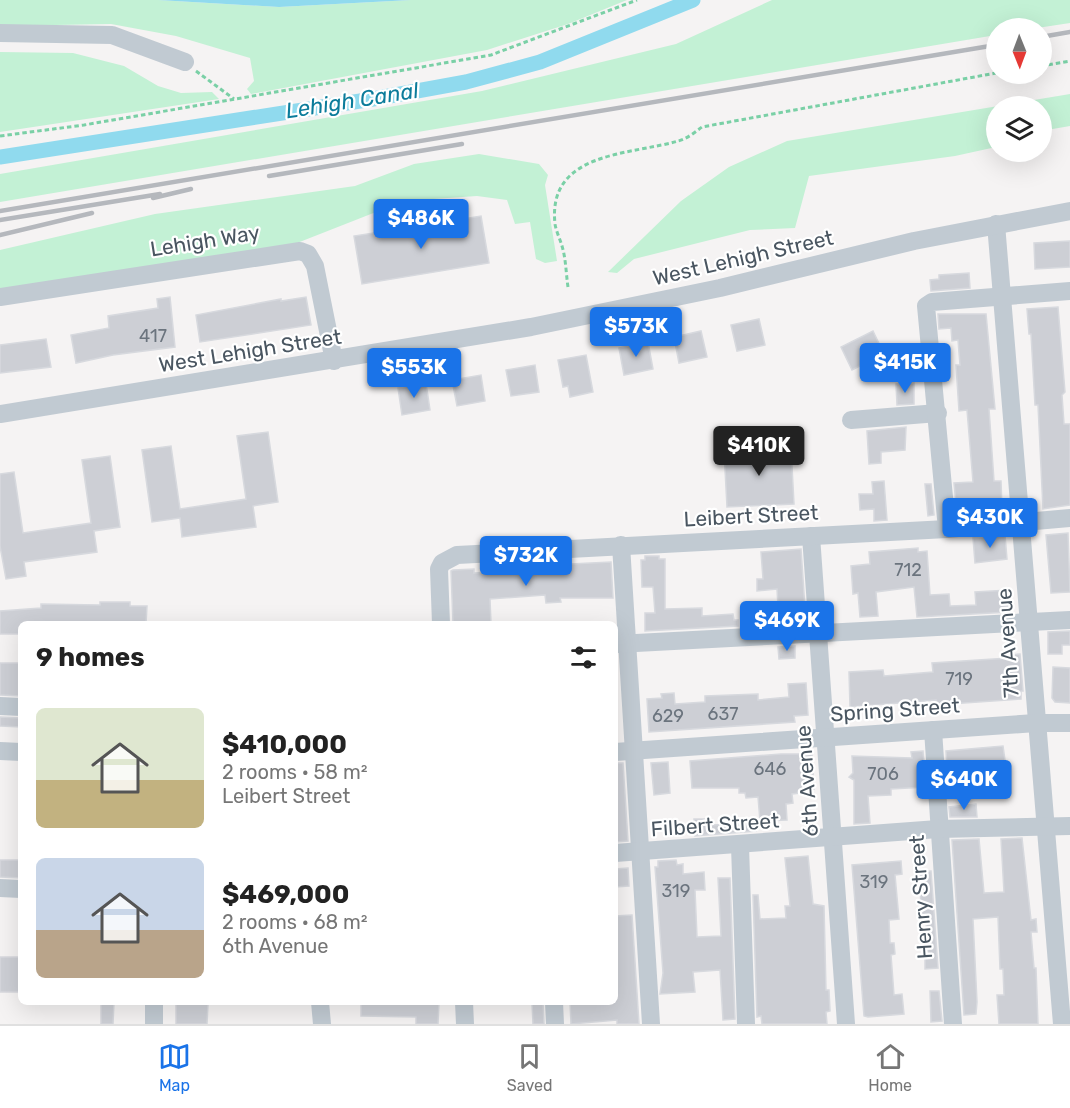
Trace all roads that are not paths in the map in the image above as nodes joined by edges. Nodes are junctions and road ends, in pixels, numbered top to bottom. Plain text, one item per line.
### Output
1 (0, 33) edge
2 (185, 62) road end
3 (1070, 211) edge
4 (996, 224) junction
5 (1070, 291) edge
6 (1003, 296) junction
7 (0, 297) edge
8 (334, 361) junction
9 (938, 413) junction
10 (0, 414) edge
11 (851, 420) dead end
12 (1070, 518) edge
13 (1022, 523) junction
14 (947, 529) junction
15 (811, 536) junction
16 (621, 545) junction
17 (1070, 620) edge
18 (441, 621) edge
19 (1029, 621) junction
20 (820, 635) junction
21 (621, 643) edge
22 (0, 706) edge
23 (18, 706) edge
24 (1036, 723) junction
25 (1070, 723) edge
26 (933, 730) junction
27 (826, 738) junction
28 (634, 751) junction
29 (0, 752) edge
30 (18, 752) edge
31 (618, 752) edge
32 (1047, 826) junction
33 (1070, 826) edge
34 (938, 829) junction
35 (834, 839) junction
36 (740, 846) junction
37 (641, 853) junction
38 (618, 854) edge
39 (0, 888) edge
40 (18, 889) edge
41 (154, 1005) edge
42 (320, 1005) edge
43 (464, 1005) edge
44 (554, 1005) edge
45 (154, 1024) edge
46 (322, 1024) edge
47 (465, 1024) edge
48 (555, 1024) edge
49 (651, 1024) edge
50 (746, 1024) edge
51 (846, 1024) edge
52 (953, 1024) edge
53 (1062, 1024) edge

1 - 2 street
3 - 4 street, West Lehigh Street
4 - 6 street, 7th Avenue
4 - 8 street, West Lehigh Street
5 - 6 street
6 - 9 street
6 - 13 street, 7th Avenue
7 - 8 street, Lehigh Way
8 - 10 street, West Lehigh Street
9 - 11 street
9 - 14 street
12 - 13 street, Leibert Street
13 - 14 street, Leibert Street
13 - 19 street, 7th Avenue
14 - 15 street, Leibert Street
15 - 16 street, Leibert Street
15 - 20 street, 6th Avenue
16 - 18 street, Leibert Street
16 - 21 street
17 - 19 street
19 - 20 street
19 - 24 street, 7th Avenue
20 - 21 street
20 - 27 street, 6th Avenue
21 - 28 street
22 - 23 street
24 - 25 street, Spring Street
24 - 26 street, Spring Street
24 - 32 street, 7th Avenue
26 - 27 street, Spring Street
26 - 34 street, Henry Street
27 - 28 street, Spring Street
27 - 35 street, 6th Avenue
28 - 31 street, Spring Street
28 - 37 street
29 - 30 street
32 - 33 street, Filbert Street
32 - 34 street, Filbert Street
32 - 53 street, 7th Avenue
34 - 35 street, Filbert Street
34 - 52 street, Henry Street
35 - 36 street, Filbert Street
35 - 51 street, 6th Avenue
36 - 37 street, Filbert Street
36 - 50 street
37 - 38 street, Filbert Street
37 - 49 street
39 - 40 street
41 - 45 street
42 - 46 street
43 - 47 street
44 - 48 street

